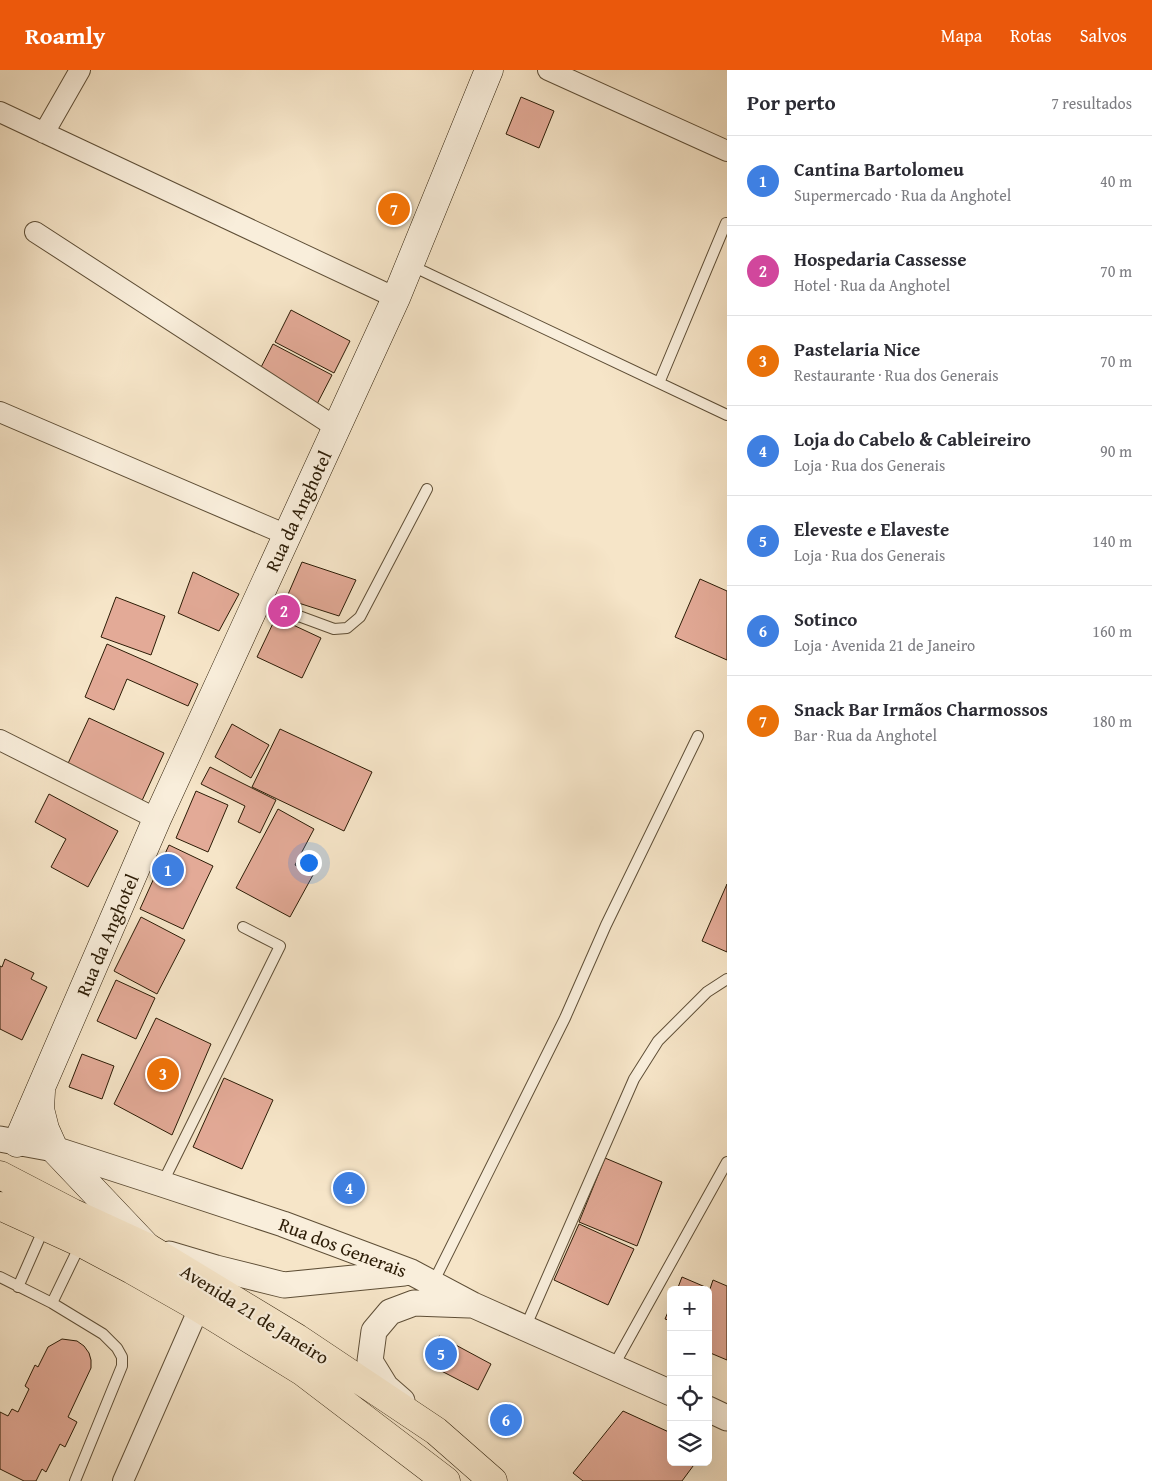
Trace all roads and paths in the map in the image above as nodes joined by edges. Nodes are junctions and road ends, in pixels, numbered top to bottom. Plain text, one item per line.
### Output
1 (80, 70) edge
2 (488, 70) edge
3 (548, 70) edge
4 (0, 112) edge
5 (44, 133) junction
6 (727, 151) edge
7 (726, 223) edge
8 (36, 232) dead end
9 (409, 265) junction
10 (396, 298) junction
11 (659, 383) junction
12 (0, 412) edge
13 (727, 415) edge
14 (337, 428) junction
15 (427, 489) dead end
16 (287, 535) junction
17 (257, 600) junction
18 (698, 736) dead end
19 (0, 740) edge
20 (157, 819) junction
21 (243, 927) dead end
22 (727, 979) edge
23 (42, 1087) junction
24 (9, 1141) edge
25 (54, 1149) junction
26 (727, 1162) edge
27 (0, 1175) edge
28 (162, 1184) junction
29 (0, 1206) edge
30 (45, 1227) junction
31 (81, 1243) junction
32 (147, 1247) junction
33 (0, 1277) edge
34 (422, 1278) junction
35 (18, 1287) junction
36 (52, 1303) junction
37 (473, 1306) junction
38 (199, 1308) junction
39 (526, 1328) junction
40 (613, 1367) junction
41 (667, 1391) edge
42 (712, 1412) edge
43 (727, 1418) edge
44 (436, 1431) junction
45 (75, 1481) edge
46 (123, 1481) edge
47 (446, 1481) edge
48 (493, 1481) edge

1 - 5 street
2 - 9 main road, Rua da Anghotel
3 - 6 street
4 - 5 street
5 - 10 street
7 - 11 lane
8 - 14 street
9 - 10 main road, Rua da Anghotel
9 - 11 lane
10 - 14 main road, Rua da Anghotel
11 - 13 lane
12 - 16 street
14 - 16 main road, Rua da Anghotel
15 - 17 lane
16 - 17 main road, Rua da Anghotel
17 - 20 main road, Rua da Anghotel
18 - 34 lane
19 - 20 street
20 - 23 main road, Rua da Anghotel
21 - 28 lane
22 - 39 lane
23 - 24 main road, Rua da Anghotel
23 - 25 main road, Rua da Anghotel
24 - 25 street, Rua dos Generais
25 - 28 street, Rua dos Generais
25 - 32 main road, Rua da Anghotel
26 - 40 lane
27 - 32 main road, Avenida 21 de Janeiro
28 - 34 street, Rua dos Generais
29 - 30 main road, Avenida 21 de Janeiro
30 - 31 main road, Avenida 21 de Janeiro
30 - 35 lane
31 - 36 lane
31 - 38 main road, Avenida 21 de Janeiro
32 - 34 street
32 - 44 main road, Avenida 21 de Janeiro
33 - 35 lane
34 - 37 street, Rua dos Generais
35 - 36 lane
36 - 45 lane
37 - 39 street, Rua dos Generais
37 - 44 street
38 - 46 street
38 - 47 main road, Avenida 21 de Janeiro
39 - 40 street, Rua dos Generais
40 - 41 street, Rua dos Generais
42 - 43 street
44 - 48 main road, Avenida 21 de Janeiro

